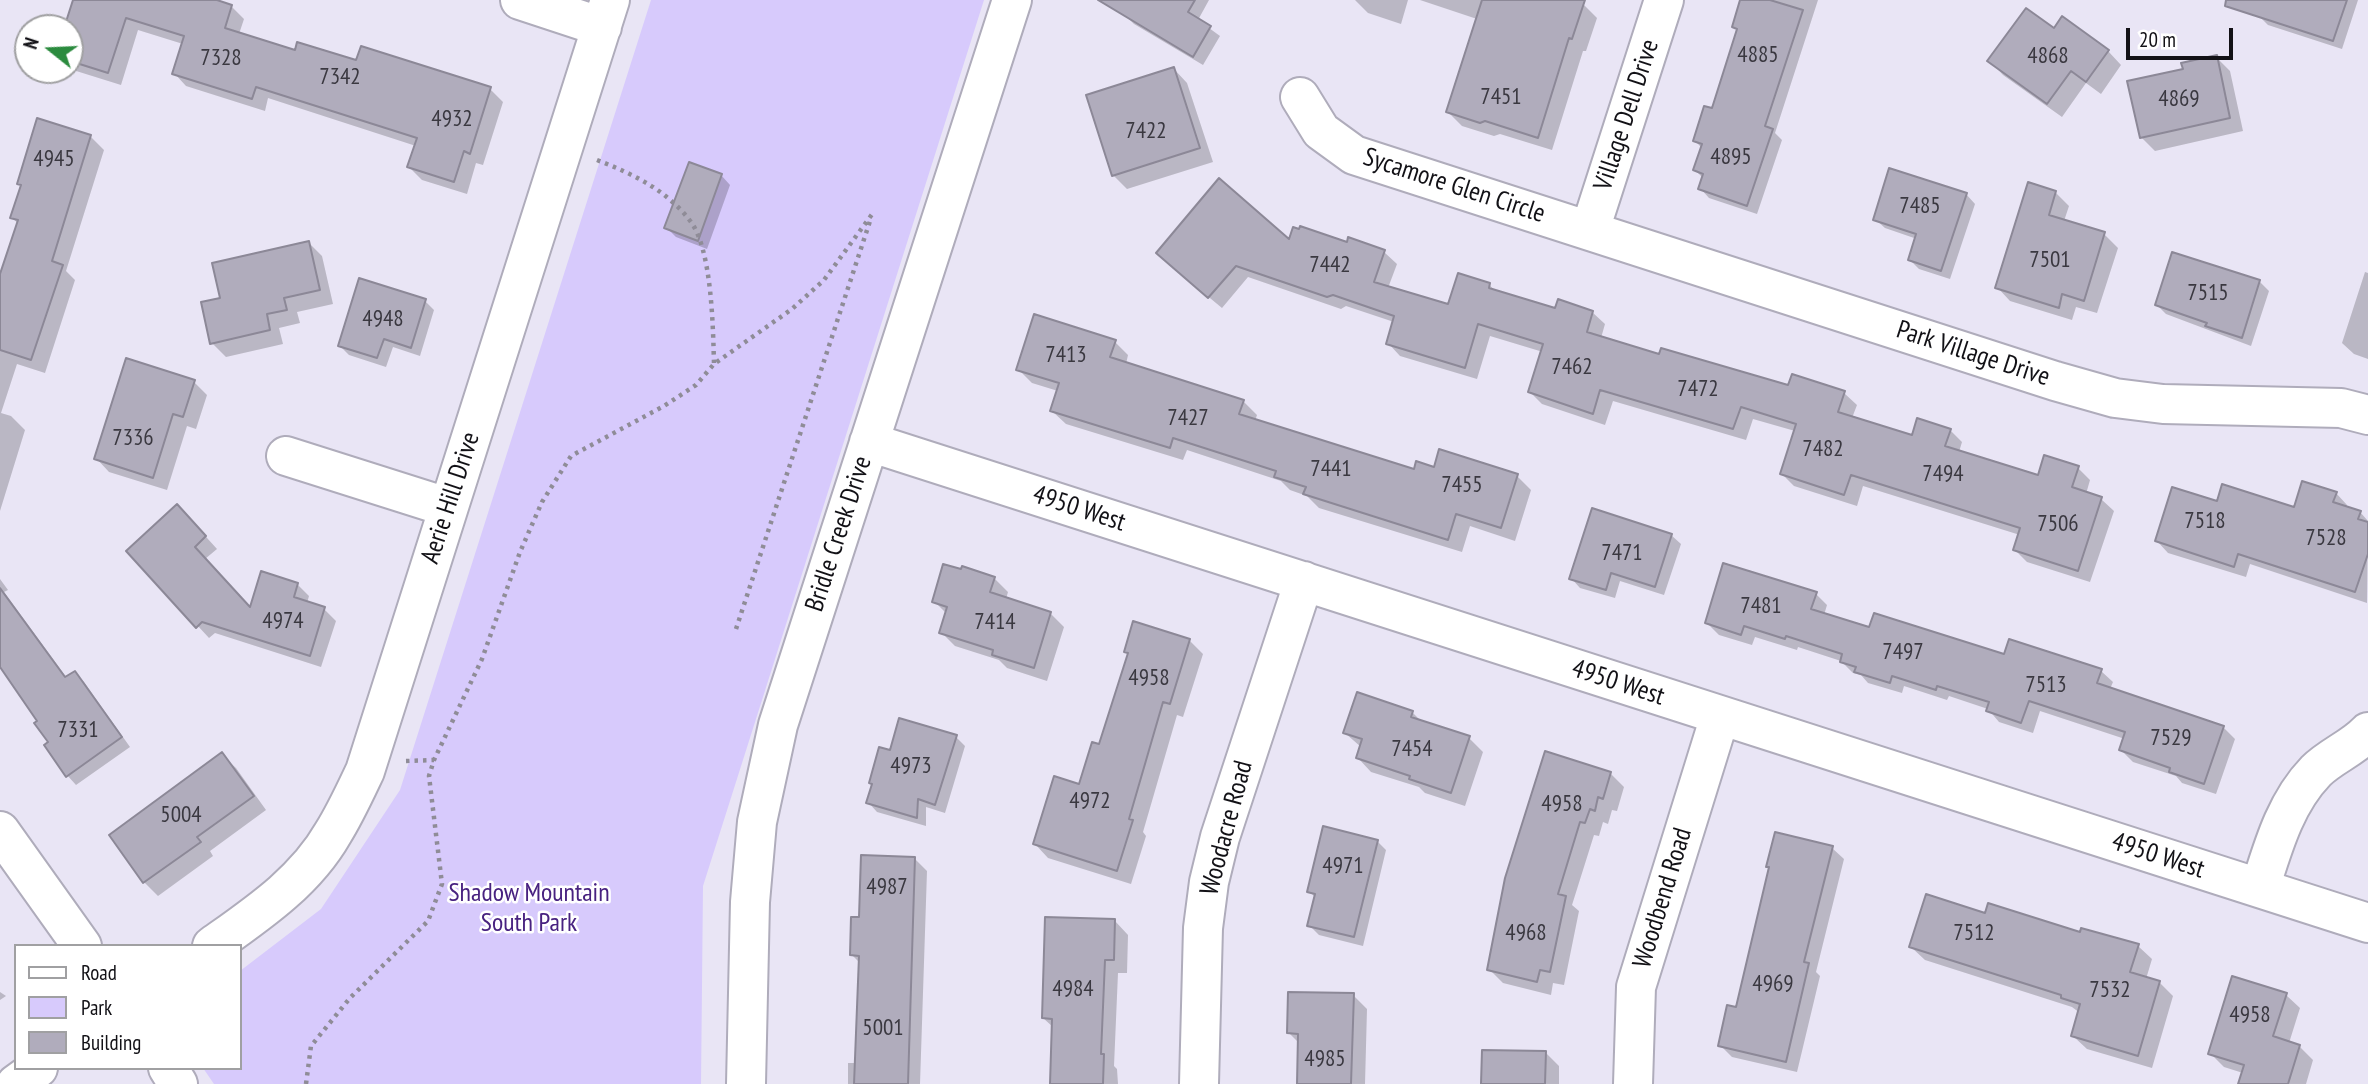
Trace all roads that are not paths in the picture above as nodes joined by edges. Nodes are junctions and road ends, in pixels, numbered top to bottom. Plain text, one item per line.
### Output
1 (520, 0) edge
2 (1012, 0) edge
3 (1664, 0) edge
4 (606, 13) edge
5 (1300, 97) dead end
6 (1590, 230) junction
7 (2368, 415) edge
8 (869, 442) junction
9 (285, 456) dead end
10 (447, 507) junction
11 (1304, 581) junction
12 (1720, 716) junction
13 (2368, 732) edge
14 (0, 831) edge
15 (2260, 888) junction
16 (2368, 923) edge
17 (81, 944) edge
18 (215, 944) edge
19 (35, 1070) edge
20 (16, 1084) edge
21 (746, 1084) edge
22 (1199, 1084) edge
23 (1633, 1084) edge

1 - 4 street
2 - 8 street, Bridle Creek Drive
3 - 6 street, Village Dell Drive
4 - 10 street, Aerie Hill Drive
5 - 6 street, Sycamore Glen Circle
6 - 7 street, Park Village Drive
8 - 11 street, 4950 West
8 - 21 street, Bridle Creek Drive
9 - 10 street
10 - 18 street, Aerie Hill Drive
11 - 12 street, 4950 West
11 - 22 street, Woodacre Road
12 - 15 street, 4950 West
12 - 23 street, Woodbend Road
13 - 15 street
14 - 17 street
15 - 16 street, 4950 West
19 - 20 street

